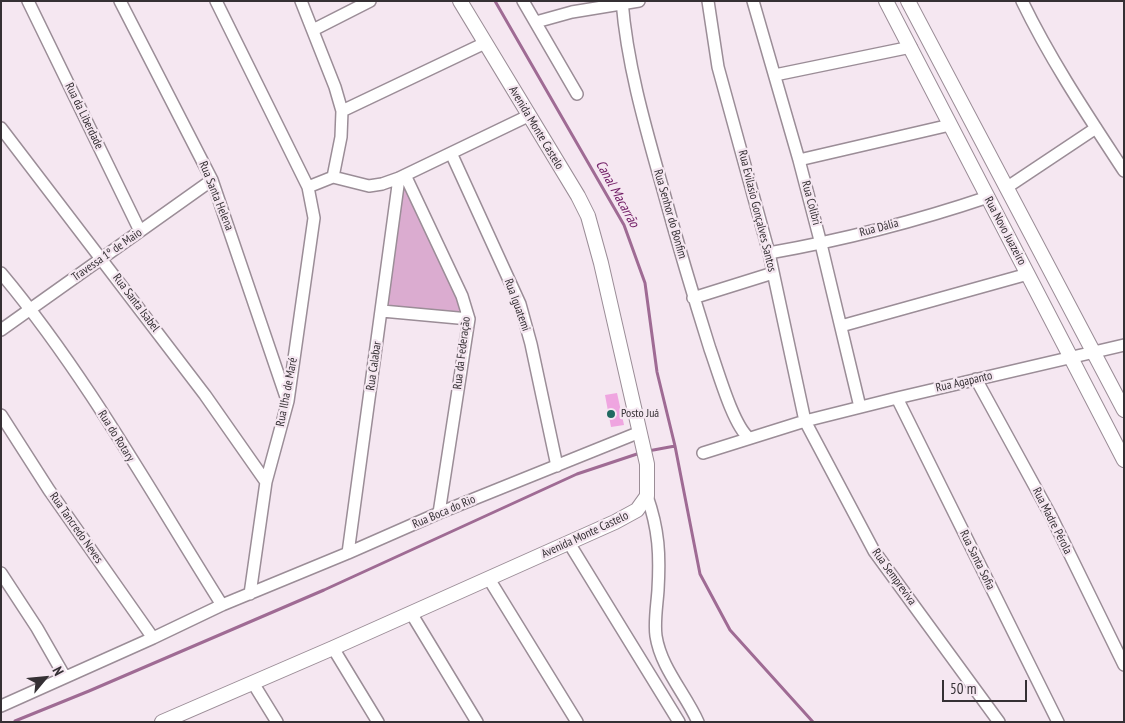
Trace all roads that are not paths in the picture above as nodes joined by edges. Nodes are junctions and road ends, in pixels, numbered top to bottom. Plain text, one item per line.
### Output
1 (28, 1) edge
2 (120, 1) edge
3 (216, 1) edge
4 (301, 1) edge
5 (370, 1) edge
6 (460, 1) edge
7 (523, 1) edge
8 (639, 1) edge
9 (708, 1) edge
10 (754, 1) edge
11 (886, 1) edge
12 (908, 1) edge
13 (1022, 1) edge
14 (622, 2) edge
15 (571, 7) edge
16 (536, 22) junction
17 (313, 30) junction
18 (485, 43) junction
19 (911, 47) junction
20 (775, 75) junction
21 (576, 94) dead end
22 (342, 111) junction
23 (528, 116) junction
24 (950, 124) junction
25 (1, 128) edge
26 (1096, 128) junction
27 (451, 153) junction
28 (799, 160) junction
29 (1124, 171) edge
30 (333, 177) junction
31 (402, 177) junction
32 (212, 180) junction
33 (308, 188) junction
34 (1006, 188) junction
35 (988, 197) junction
36 (140, 231) junction
37 (821, 244) junction
38 (769, 252) junction
39 (102, 259) junction
40 (1, 273) edge
41 (773, 273) junction
42 (1028, 274) junction
43 (694, 298) junction
44 (31, 309) junction
45 (382, 311) junction
46 (469, 319) junction
47 (840, 326) junction
48 (1, 330) edge
49 (1124, 346) edge
50 (1095, 353) junction
51 (1072, 357) junction
52 (976, 379) junction
53 (896, 398) junction
54 (288, 401) junction
55 (860, 407) junction
56 (1124, 410) edge
57 (1, 416) edge
58 (805, 421) junction
59 (641, 438) junction
60 (749, 438) junction
61 (703, 453) dead end
62 (1124, 460) edge
63 (557, 466) junction
64 (266, 482) junction
65 (647, 496) junction
66 (439, 513) junction
67 (568, 543) junction
68 (348, 553) junction
69 (1, 573) edge
70 (489, 579) junction
71 (250, 594) junction
72 (222, 606) junction
73 (411, 613) junction
74 (153, 638) junction
75 (333, 648) junction
76 (1124, 665) edge
77 (65, 677) junction
78 (253, 683) junction
79 (1, 706) edge
80 (170, 720) edge
81 (277, 722) edge
82 (378, 722) edge
83 (477, 722) edge
84 (577, 722) edge
85 (679, 722) edge
86 (698, 722) edge
87 (999, 722) edge
88 (1058, 722) edge

1 - 36 street, Rua da Liberdade
2 - 32 street, Rua Santa Helena
3 - 33 street, Rua Ilha de Maré
4 - 17 street
5 - 17 street
6 - 18 street, Avenida Monte Castelo
7 - 16 street
8 - 14 street
9 - 38 street, Rua Evilasio Gonçalves Santos
10 - 20 street, Rua Colibri
11 - 19 street, Rua Novo Juazeiro
12 - 34 street, Rua Novo Juazeiro
13 - 26 street
14 - 15 street
14 - 43 street, Rua Senhor do Bonfim
15 - 16 street
16 - 21 street
17 - 22 street
18 - 22 street
18 - 23 street, Avenida Monte Castelo
19 - 20 street
19 - 24 street, Rua Novo Juazeiro
20 - 28 street, Rua Colibri
22 - 30 street
23 - 27 street
23 - 59 street, Avenida Monte Castelo
24 - 28 street
24 - 35 street, Rua Novo Juazeiro
25 - 39 street, Rua Santa Isabel
26 - 29 street
26 - 34 street
27 - 31 street
27 - 63 street, Rua Iguatemi
28 - 37 street, Rua Colibri
30 - 31 street
30 - 33 street
31 - 45 street, Rua Calabar
31 - 46 street, Rua da Federação
32 - 36 street, Travessa 1º de Maio
32 - 54 street, Rua Santa Helena
33 - 54 street, Rua Ilha de Maré
34 - 50 street, Rua Novo Juazeiro
35 - 37 street, Rua Dália
35 - 42 street, Rua Novo Juazeiro
36 - 39 street, Travessa 1º de Maio
37 - 38 street, Rua Dália
37 - 47 street, Rua Colibri
38 - 41 street, Rua Evilasio Gonçalves Santos
39 - 44 street, Travessa 1º de Maio
39 - 64 street, Rua Santa Isabel
40 - 44 street, Rua do Rotary
41 - 43 street
41 - 58 street, Rua Evilasio Gonçalves Santos
42 - 47 street
42 - 51 street, Rua Novo Juazeiro
43 - 60 street, Rua Senhor do Bonfim
44 - 48 street, Travessa 1º de Maio
44 - 72 street, Rua do Rotary
45 - 46 street
45 - 68 street, Rua Calabar
46 - 66 street, Rua da Federação
47 - 55 street, Rua Colibri
49 - 50 street, Rua Agapanto
50 - 51 street, Rua Agapanto
50 - 56 street, Rua Novo Juazeiro
51 - 52 street, Rua Agapanto
51 - 62 street, Rua Novo Juazeiro
52 - 53 street, Rua Agapanto
52 - 76 street, Rua Madre Pérola
53 - 55 street, Rua Agapanto
53 - 88 street, Rua Santa Sofia
54 - 64 street, Rua Ilha de Maré
55 - 58 street, Rua Agapanto
57 - 74 street, Rua Tancredo Neves
58 - 60 street, Rua Agapanto
58 - 87 street, Rua Sempreviva
59 - 63 street, Rua Boca do Rio
59 - 65 street, Avenida Monte Castelo
60 - 61 street, Rua Agapanto
63 - 66 street, Rua Boca do Rio
64 - 71 street, Rua Ilha de Maré
65 - 67 street, Avenida Monte Castelo
65 - 86 street
66 - 68 street, Rua Boca do Rio
67 - 70 street, Avenida Monte Castelo
67 - 85 street
68 - 71 street, Rua Boca do Rio
69 - 77 street
70 - 73 street, Avenida Monte Castelo
70 - 84 street
71 - 72 street, Rua Boca do Rio
72 - 74 street, Rua Boca do Rio
73 - 75 street, Avenida Monte Castelo
73 - 83 street
74 - 77 street, Rua Boca do Rio
75 - 78 street, Avenida Monte Castelo
75 - 82 street
77 - 79 street, Rua Boca do Rio
78 - 80 street, Avenida Monte Castelo
78 - 81 street

